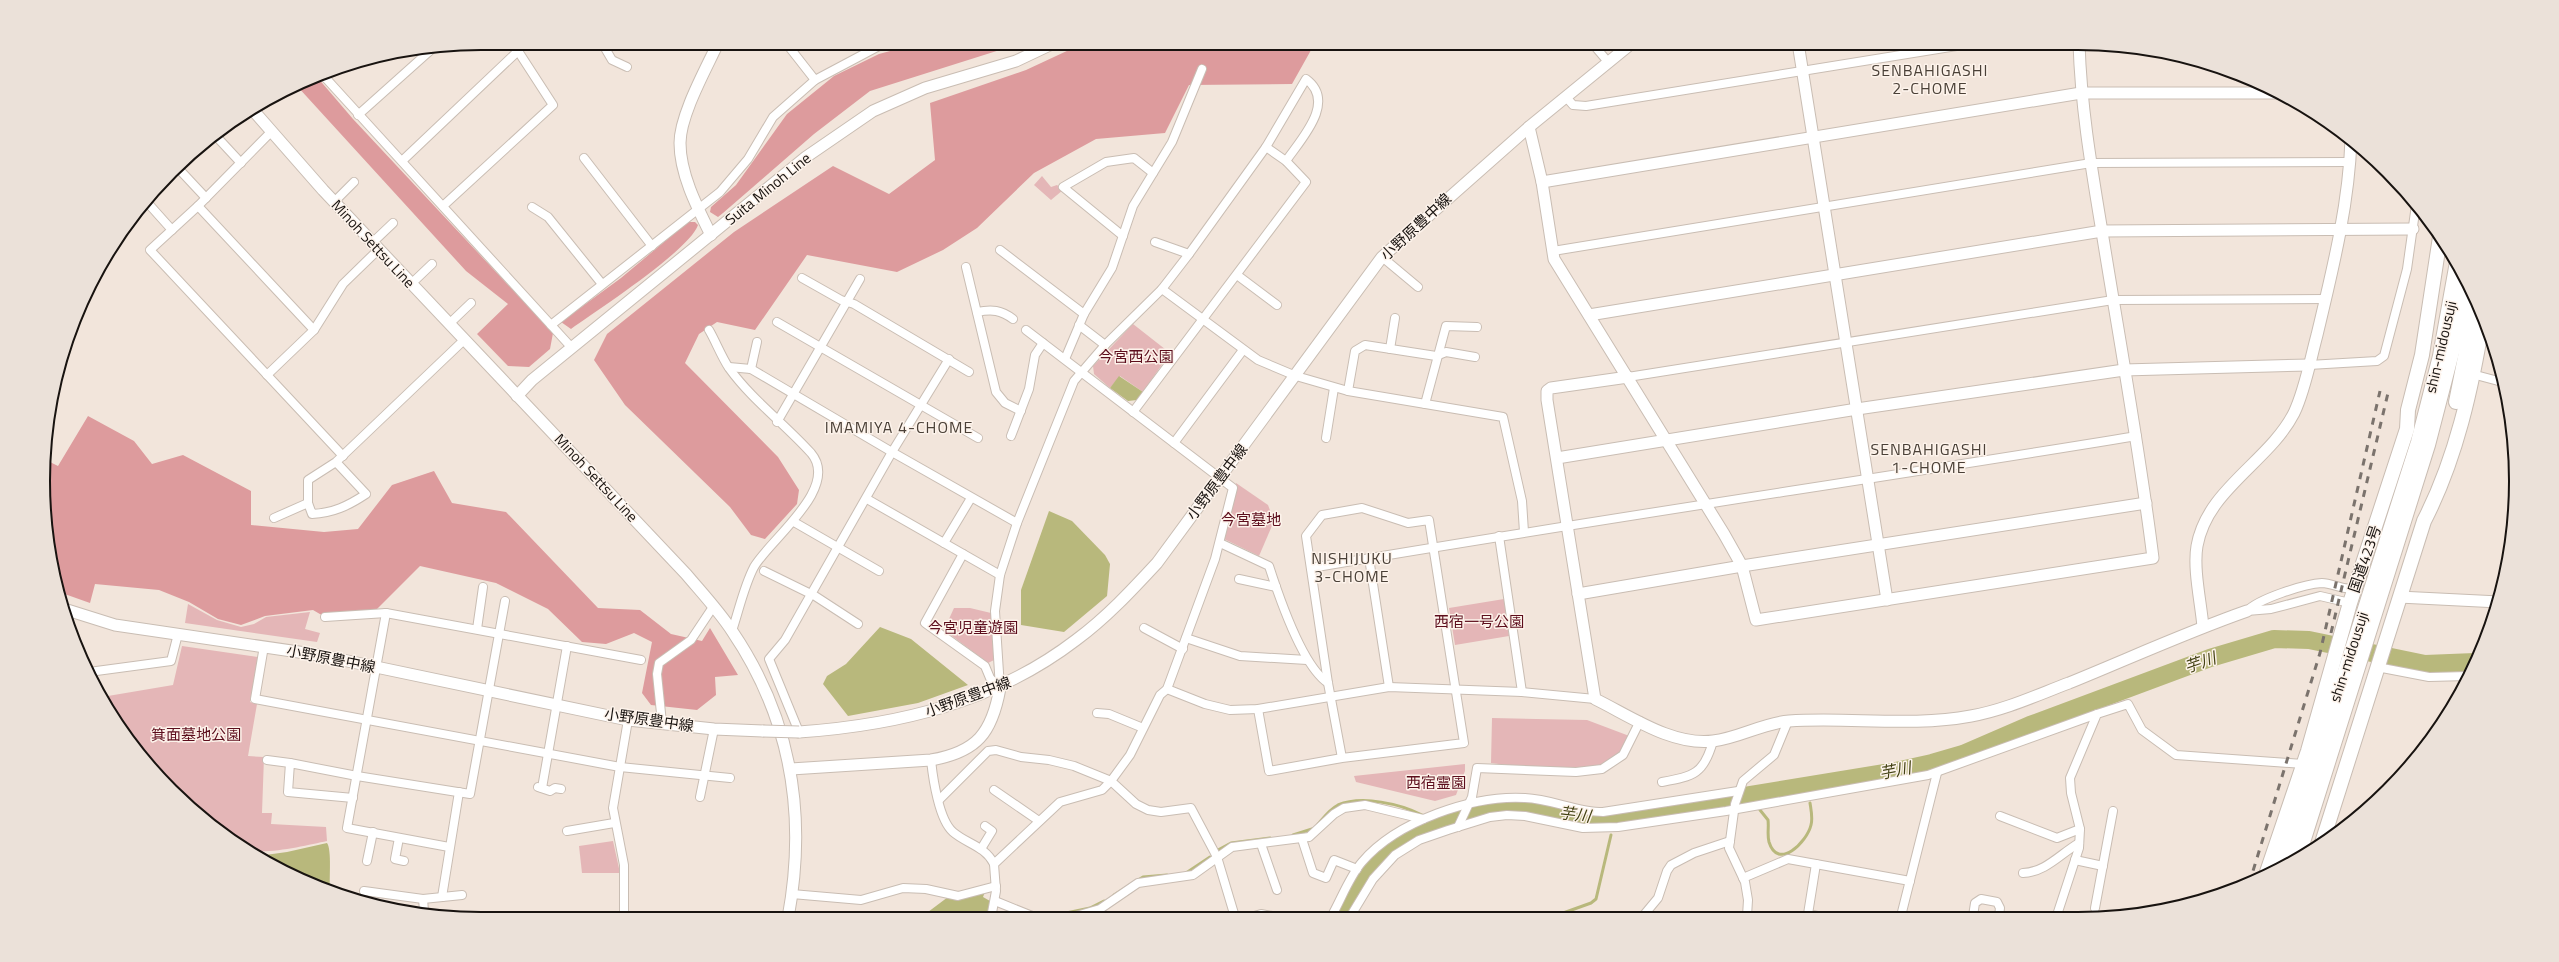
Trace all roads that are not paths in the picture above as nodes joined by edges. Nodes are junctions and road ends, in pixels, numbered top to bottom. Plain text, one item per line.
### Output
1 (516, 50) edge
2 (521, 50) edge
3 (606, 50) edge
4 (715, 50) edge
5 (791, 50) edge
6 (871, 50) edge
7 (1039, 50) edge
8 (1598, 50) edge
9 (1624, 50) edge
10 (1799, 50) edge
11 (1933, 50) edge
12 (2079, 50) edge
13 (426, 54) edge
14 (1609, 63) junction
15 (627, 67) dead end
16 (1202, 69) dead end
17 (1803, 72) junction
18 (326, 79) edge
19 (815, 80) junction
20 (2081, 93) junction
21 (2267, 93) edge
22 (1566, 97) junction
23 (256, 114) edge
24 (358, 115) junction
25 (1529, 127) junction
26 (272, 132) junction
27 (1813, 138) junction
28 (219, 139) edge
29 (1266, 147) junction
30 (2350, 147) edge
31 (584, 158) dead end
32 (402, 161) junction
33 (1286, 161) junction
34 (2349, 162) junction
35 (241, 163) junction
36 (2091, 163) junction
37 (181, 171) edge
38 (1153, 173) junction
39 (354, 182) dead end
40 (1542, 182) junction
41 (206, 198) junction
42 (334, 202) junction
43 (150, 206) edge
44 (198, 206) junction
45 (443, 206) junction
46 (532, 207) dead end
47 (699, 208) junction
48 (1824, 208) junction
49 (2415, 213) edge
50 (393, 222) dead end
51 (2413, 229) junction
52 (172, 230) junction
53 (2340, 230) junction
54 (2102, 231) junction
55 (711, 235) junction
56 (1123, 236) junction
57 (1155, 242) dead end
58 (376, 246) junction
59 (652, 246) junction
60 (2439, 246) edge
61 (1000, 250) dead end
62 (1553, 251) junction
63 (1190, 254) junction
64 (1382, 257) junction
65 (432, 264) dead end
66 (966, 267) dead end
67 (2452, 267) edge
68 (2456, 274) edge
69 (1237, 275) junction
70 (1835, 275) junction
71 (802, 278) dead end
72 (860, 279) dead end
73 (411, 284) junction
74 (602, 284) junction
75 (1418, 287) dead end
76 (1162, 289) junction
77 (2465, 289) edge
78 (2326, 299) junction
79 (2113, 300) junction
80 (847, 301) junction
81 (470, 303) dead end
82 (2471, 304) edge
83 (1277, 305) dead end
84 (977, 312) junction
85 (1084, 314) junction
86 (1589, 315) junction
87 (1395, 318) dead end
88 (1013, 319) dead end
89 (1203, 319) junction
90 (777, 322) dead end
91 (449, 324) junction
92 (551, 325) junction
93 (1079, 325) junction
94 (1477, 327) dead end
95 (2481, 329) edge
96 (314, 330) junction
97 (709, 330) dead end
98 (1026, 330) dead end
99 (464, 340) junction
100 (757, 342) dead end
101 (1846, 342) junction
102 (1043, 343) junction
103 (1105, 345) junction
104 (572, 348) junction
105 (822, 348) junction
106 (1390, 349) junction
107 (1243, 350) junction
108 (1436, 356) junction
109 (1475, 357) dead end
110 (948, 359) junction
111 (1065, 359) junction
112 (2309, 366) junction
113 (729, 368) junction
114 (751, 369) junction
115 (2124, 370) junction
116 (1082, 371) junction
117 (969, 372) dead end
118 (2472, 374) junction
119 (267, 375) junction
120 (1296, 376) junction
121 (1628, 377) junction
122 (2497, 381) edge
123 (1334, 388) junction
124 (1348, 391) junction
125 (795, 394) junction
126 (517, 396) junction
127 (922, 404) junction
128 (1425, 404) junction
129 (1856, 409) junction
130 (1021, 411) junction
131 (1133, 412) junction
132 (777, 422) junction
133 (2407, 429) junction
134 (1010, 436) dead end
135 (2137, 436) junction
136 (978, 438) dead end
137 (1326, 438) dead end
138 (1666, 441) junction
139 (1174, 443) junction
140 (892, 452) junction
141 (343, 456) junction
142 (1557, 458) junction
143 (336, 462) junction
144 (1220, 478) junction
145 (1868, 480) junction
146 (971, 498) junction
147 (867, 499) junction
148 (308, 503) junction
149 (2146, 503) junction
150 (1707, 506) junction
151 (274, 518) dead end
152 (2424, 521) junction
153 (794, 522) junction
154 (1017, 522) junction
155 (1566, 525) junction
156 (1524, 532) junction
157 (1500, 536) junction
158 (944, 543) junction
159 (1220, 543) junction
160 (1878, 546) junction
161 (837, 547) junction
162 (1435, 547) junction
163 (962, 554) junction
164 (1369, 558) junction
165 (1742, 566) junction
166 (1311, 568) junction
167 (764, 571) dead end
168 (879, 571) dead end
169 (1000, 575) junction
170 (1239, 579) dead end
171 (483, 587) dead end
172 (1276, 587) junction
173 (2355, 588) junction
174 (1578, 594) junction
175 (810, 596) junction
176 (2399, 597) junction
177 (1887, 600) junction
178 (504, 601) dead end
179 (2491, 602) edge
180 (2350, 603) junction
181 (713, 607) junction
182 (70, 611) edge
183 (2247, 611) junction
184 (386, 613) junction
185 (325, 616) dead end
186 (858, 624) dead end
187 (2203, 627) junction
188 (1144, 628) dead end
189 (477, 630) junction
190 (732, 630) junction
191 (498, 633) junction
192 (178, 634) junction
193 (1186, 638) junction
194 (2355, 638) junction
195 (264, 646) junction
196 (567, 646) junction
197 (1183, 649) junction
198 (2348, 658) junction
199 (641, 660) dead end
200 (1307, 660) junction
201 (2378, 666) junction
202 (377, 667) junction
203 (94, 671) edge
204 (2463, 676) edge
205 (1328, 683) junction
206 (1000, 688) junction
207 (1389, 688) junction
208 (1168, 689) junction
209 (487, 691) junction
210 (1457, 692) junction
211 (1522, 692) junction
212 (1332, 697) junction
213 (1595, 699) junction
214 (558, 705) junction
215 (1258, 709) junction
216 (1097, 713) dead end
217 (2097, 714) junction
218 (628, 720) junction
219 (367, 721) junction
220 (1640, 721) junction
221 (1788, 721) junction
222 (662, 723) junction
223 (1143, 728) junction
224 (714, 729) junction
225 (799, 732) junction
226 (479, 741) junction
227 (1713, 741) junction
228 (549, 753) junction
229 (1342, 758) junction
230 (267, 760) dead end
231 (931, 760) junction
232 (290, 763) junction
233 (2303, 764) junction
234 (620, 767) junction
235 (791, 769) junction
236 (1936, 773) junction
237 (706, 775) junction
238 (357, 776) junction
239 (730, 778) dead end
240 (1111, 782) junction
241 (1662, 782) dead end
242 (561, 789) dead end
243 (994, 790) dead end
244 (459, 792) junction
245 (1738, 792) junction
246 (700, 797) dead end
247 (353, 798) junction
248 (939, 800) junction
249 (1468, 807) junction
250 (1735, 807) junction
251 (2113, 811) dead end
252 (2000, 816) dead end
253 (1423, 819) junction
254 (1039, 821) junction
255 (614, 823) junction
256 (1460, 824) junction
257 (985, 826) dead end
258 (2080, 829) junction
259 (567, 831) dead end
260 (373, 832) junction
261 (2325, 833) edge
262 (399, 838) junction
263 (1302, 839) junction
264 (1730, 841) junction
265 (1261, 844) junction
266 (2079, 844) junction
267 (449, 847) junction
268 (981, 849) junction
269 (2300, 850) edge
270 (1217, 856) junction
271 (2285, 859) edge
272 (2075, 860) junction
273 (367, 861) dead end
274 (404, 861) dead end
275 (994, 864) junction
276 (1816, 864) junction
277 (2103, 866) junction
278 (2268, 868) edge
279 (1358, 869) junction
280 (2023, 873) dead end
281 (1743, 878) junction
282 (1910, 881) junction
283 (996, 886) junction
284 (1277, 890) dead end
285 (364, 891) dead end
286 (792, 894) junction
287 (462, 895) dead end
288 (442, 897) junction
289 (423, 899) junction
290 (995, 901) junction
291 (424, 908) edge
292 (2095, 908) dead end
293 (624, 912) edge
294 (789, 912) edge
295 (992, 912) edge
296 (1022, 912) edge
297 (1090, 912) edge
298 (1234, 912) edge
299 (1333, 912) edge
300 (1353, 912) edge
301 (1647, 912) edge
302 (1747, 912) edge
303 (1808, 912) edge
304 (1903, 912) edge
305 (1974, 912) edge
306 (2000, 912) edge
307 (2058, 912) edge

1 - 32 street
2 - 45 street
3 - 15 street
4 - 47 street
5 - 19 street
6 - 19 street
7 - 55 street, Suita Minoh Line
8 - 14 street
9 - 14 street, 小野原豊中線
10 - 17 street
11 - 17 street
12 - 20 street
13 - 24 street
14 - 22 street, 小野原豊中線
16 - 38 street
17 - 22 street
17 - 27 street
18 - 24 street
19 - 47 street
20 - 21 street
20 - 27 street
20 - 36 street
22 - 25 street, 小野原豊中線
23 - 26 street, Minoh Settsu Line
24 - 32 street
25 - 40 street
25 - 64 street, 小野原豊中線
26 - 35 street
26 - 42 street, Minoh Settsu Line
27 - 40 street
27 - 48 street
28 - 35 street
29 - 33 street
29 - 33 street
29 - 63 street
30 - 34 street
31 - 59 street
32 - 45 street
33 - 69 street
34 - 36 street
34 - 53 street
35 - 41 street
36 - 48 street
36 - 54 street
37 - 41 street
38 - 56 street
38 - 56 street
39 - 42 street
40 - 62 street
41 - 44 street
42 - 58 street, Minoh Settsu Line
43 - 52 street
44 - 52 street
44 - 96 street
45 - 92 street
46 - 74 street
47 - 55 street
47 - 59 street
48 - 62 street
48 - 70 street
49 - 51 street
50 - 58 street
51 - 53 street
51 - 112 street
52 - 119 street
53 - 54 street
53 - 78 street
54 - 70 street
54 - 79 street
55 - 104 street, Suita Minoh Line
56 - 85 street
57 - 63 street
58 - 73 street, Minoh Settsu Line
58 - 96 street
59 - 74 street
60 - 133 highway, 国道423号
61 - 85 street
62 - 86 street
63 - 76 street
64 - 75 street
64 - 120 street, 小野原豊中線
65 - 73 street
66 - 84 street
67 - 133 highway
68 - 194 highway, shin-midousuji
69 - 83 street
69 - 89 street
70 - 86 street
70 - 101 street
71 - 80 street
72 - 80 street
73 - 91 street, Minoh Settsu Line
74 - 92 street
76 - 89 street
76 - 103 street
77 - 194 highway, shin-midousuji
78 - 79 street
78 - 112 street
79 - 101 street
79 - 115 street
80 - 105 street
80 - 110 street
81 - 91 street
82 - 152 highway
84 - 88 street
84 - 130 street
85 - 93 street
86 - 121 street
87 - 106 street
89 - 107 street
89 - 131 street
90 - 105 street
91 - 99 street, Minoh Settsu Line
92 - 104 street
93 - 103 street
93 - 111 street
94 - 108 street
95 - 118 highway
96 - 119 street
97 - 113 street
98 - 102 street
99 - 126 street, Minoh Settsu Line
99 - 141 street
100 - 114 street
101 - 121 street
101 - 129 street
102 - 111 street
102 - 130 street
103 - 116 street
104 - 126 street, Suita Minoh Line
105 - 125 street
105 - 127 street
106 - 108 street
106 - 124 street
107 - 120 street
107 - 139 street
108 - 109 street
108 - 128 street
110 - 117 street
110 - 127 street
111 - 116 street
112 - 115 street
112 - 187 street
113 - 114 street
113 - 132 street
114 - 125 street
115 - 129 street
115 - 135 street
116 - 131 street
116 - 154 street
118 - 122 street
118 - 152 highway
119 - 141 street
120 - 123 street
120 - 144 street, 小野原豊中線
121 - 138 street
121 - 142 street
123 - 124 street
123 - 137 street
124 - 128 street
125 - 132 street
125 - 140 street
126 - 181 street, Minoh Settsu Line
127 - 136 street
127 - 140 street
128 - 156 street
129 - 138 street
129 - 145 street
130 - 134 street
131 - 139 street
132 - 153 street
133 - 173 highway, 国道423号
135 - 145 street
135 - 149 street
138 - 142 street
138 - 150 street
139 - 144 street
140 - 146 street
140 - 147 street
141 - 143 street
142 - 155 street
143 - 148 street
143 - 148 street
144 - 159 street
144 - 206 street, 小野原豊中線
145 - 150 street
145 - 160 street
146 - 154 street
146 - 158 street
147 - 158 street
147 - 161 street
148 - 151 street
149 - 160 street
149 - 177 street
150 - 155 street
150 - 165 street
152 - 176 highway
153 - 161 street
153 - 190 street
154 - 169 street
155 - 156 street
155 - 174 street
156 - 157 street
157 - 162 street
157 - 211 street
158 - 163 street
159 - 172 street
159 - 193 street
160 - 165 street
160 - 177 street
161 - 168 street
161 - 175 street
162 - 164 street
162 - 166 street
162 - 210 street
163 - 169 street
163 - 206 street
164 - 166 street
164 - 207 street
165 - 174 street
165 - 177 street
166 - 205 street
167 - 175 street
169 - 206 street
170 - 172 street
171 - 189 street
172 - 200 street
173 - 180 highway, 国道423号
173 - 183 street
174 - 213 street
175 - 186 street
175 - 225 street
176 - 179 street
176 - 201 highway
178 - 191 street
180 - 183 street
180 - 194 highway, 国道423号
181 - 190 street, Minoh Settsu Line
181 - 222 street
182 - 192 street, 小野原豊中線
183 - 187 street
184 - 185 street
184 - 189 street
184 - 202 street
187 - 221 street
188 - 197 street
189 - 191 street
190 - 235 street, Minoh Settsu Line
191 - 196 street
191 - 209 street
192 - 195 street, 小野原豊中線
192 - 203 street
193 - 197 street
193 - 200 street
194 - 198 highway, shin-midousuji
194 - 198 highway, 国道423号
195 - 202 street, 小野原豊中線
195 - 219 street
196 - 199 street
196 - 214 street
197 - 208 street
198 - 233 highway, 国道423号
198 - 269 highway, shin-midousuji
198 - 271 highway, shin-midousuji
200 - 205 street
201 - 204 street
201 - 261 highway
202 - 209 street, 小野原豊中線
202 - 219 street
205 - 212 street
206 - 225 street, 小野原豊中線
206 - 231 street
207 - 210 street
207 - 212 street
208 - 215 street
208 - 223 street
209 - 214 street, 小野原豊中線
209 - 226 street
210 - 211 street
210 - 229 street
211 - 213 street
212 - 215 street
212 - 229 street
213 - 220 street
214 - 218 street, 小野原豊中線
214 - 228 street
215 - 229 street
216 - 223 street
217 - 233 street
217 - 236 street
217 - 258 street
218 - 222 street, 小野原豊中線
218 - 234 street
219 - 226 street
219 - 238 street
220 - 227 street
220 - 249 street
221 - 227 street
221 - 245 street
222 - 224 street, 小野原豊中線
223 - 240 street
224 - 225 street, 小野原豊中線, bridge
224 - 237 street
226 - 228 street
226 - 244 street
227 - 241 street
228 - 234 street
228 - 242 street
230 - 232 street
231 - 235 street
231 - 248 street
232 - 238 street
232 - 247 street
233 - 278 highway, 国道423号
234 - 237 street
234 - 255 street
235 - 286 street, Minoh Settsu Line
236 - 250 street
236 - 282 street
237 - 239 street
237 - 246 street
238 - 244 street
238 - 247 street
240 - 248 street
240 - 254 street
240 - 270 street
243 - 254 street
244 - 267 street
245 - 249 street
245 - 250 street
247 - 260 street
248 - 268 street
249 - 253 street
249 - 256 street
250 - 256 street
250 - 264 street
251 - 277 street
252 - 258 street
253 - 263 street
253 - 279 street
254 - 275 street
255 - 259 street
255 - 293 street
256 - 300 street
257 - 268 street
258 - 266 street
260 - 262 street
260 - 273 street
262 - 267 street
262 - 274 street
263 - 265 street
263 - 279 street
264 - 281 street
264 - 301 street
265 - 270 street
265 - 284 street
266 - 272 street
266 - 280 street
267 - 288 street
268 - 275 street
270 - 297 street
270 - 298 street
272 - 277 street
272 - 307 street
275 - 283 street
276 - 281 street
276 - 282 street
276 - 303 street
277 - 292 street
279 - 299 street
281 - 302 street
282 - 304 street
283 - 286 street
283 - 290 street
285 - 289 street
286 - 294 street, Minoh Settsu Line
287 - 288 street
288 - 289 street
289 - 291 street
290 - 295 street
290 - 296 street
305 - 306 street

